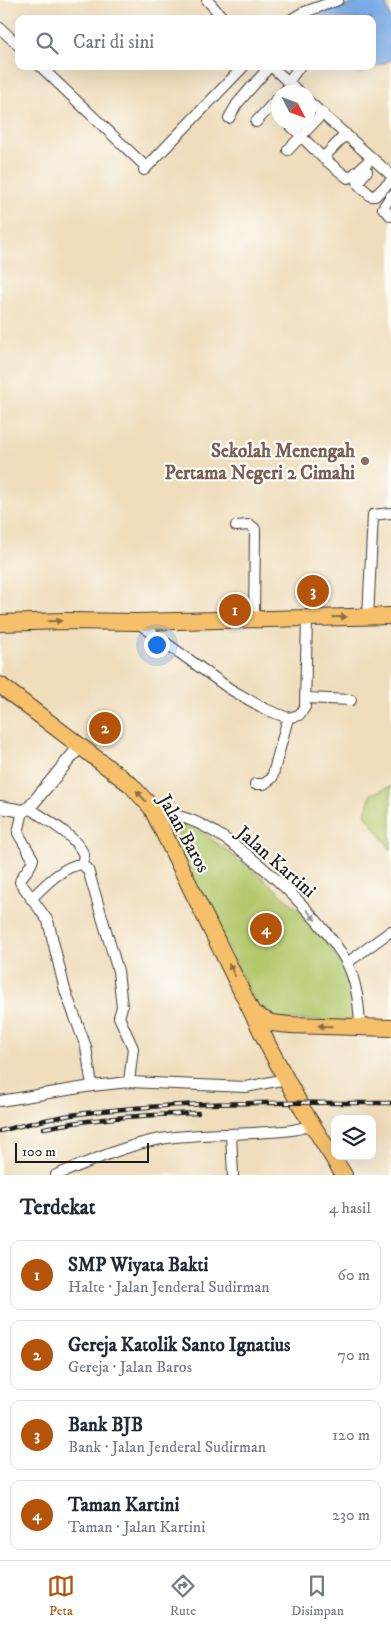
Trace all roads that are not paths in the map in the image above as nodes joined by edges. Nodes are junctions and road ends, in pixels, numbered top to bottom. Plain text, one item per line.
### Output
1 (207, 0) edge
2 (338, 0) edge
3 (220, 15) edge
4 (299, 15) edge
5 (0, 28) edge
6 (15, 42) edge
7 (44, 70) edge
8 (240, 70) edge
9 (267, 70) edge
10 (274, 70) edge
11 (298, 70) edge
12 (287, 85) edge
13 (289, 85) edge
14 (271, 106) edge
15 (316, 108) edge
16 (323, 114) junction
17 (229, 118) dead end
18 (256, 122) dead end
19 (295, 130) edge
20 (346, 134) junction
21 (301, 136) junction
22 (288, 150) dead end
23 (323, 158) junction
24 (375, 160) junction
25 (391, 175) edge
26 (391, 181) edge
27 (391, 196) edge
28 (391, 216) edge
29 (391, 514) edge
30 (236, 526) dead end
31 (391, 616) edge
32 (368, 617) junction
33 (307, 618) junction
34 (254, 619) junction
35 (137, 622) junction
36 (2, 624) edge
37 (0, 685) edge
38 (305, 698) junction
39 (351, 700) dead end
40 (288, 718) junction
41 (80, 746) junction
42 (255, 784) dead end
43 (1, 809) edge
44 (26, 809) junction
45 (158, 818) junction
46 (82, 864) junction
47 (31, 899) junction
48 (391, 932) edge
49 (347, 964) junction
50 (254, 1014) junction
51 (290, 1025) junction
52 (360, 1026) junction
53 (391, 1028) edge
54 (271, 1051) junction
55 (286, 1078) junction
56 (129, 1082) junction
57 (92, 1086) junction
58 (0, 1099) edge
59 (312, 1124) junction
60 (231, 1135) junction
61 (56, 1175) edge
62 (233, 1175) edge
63 (344, 1175) edge

1 - 3 street
2 - 4 street
5 - 6 street
7 - 8 street
9 - 17 street
10 - 12 street
11 - 13 street
14 - 18 street
15 - 16 street
16 - 20 street
16 - 21 street
19 - 21 street
20 - 23 street
20 - 24 street
21 - 22 street
21 - 23 street
23 - 24 street
24 - 25 street
24 - 26 street
27 - 28 street
29 - 32 street
30 - 34 street
31 - 32 main road
33 -> 32 main road
33 - 34 main road
33 - 38 street
34 - 35 main road
36 -> 35 main road
35 - 40 street
37 - 41 main road, Jalan Baros
38 - 39 street
38 - 40 street
40 - 42 street
41 - 44 street
45 -> 41 main road, Jalan Baros
43 - 44 street
44 - 46 street
44 - 47 street
45 -> 49 street, Jalan Kartini
50 -> 45 main road, Jalan Baros
46 - 47 street
46 - 56 street
47 - 57 street
48 - 49 street
49 - 52 street, Jalan Kartini
50 - 51 main road
50 - 54 main road, Jalan Baros
52 -> 51 main road
51 - 54 main road
52 - 53 main road
54 - 55 main road, Jalan Baros
55 - 56 street
55 - 59 main road, Jalan Baros
56 - 57 street
57 - 58 street
59 - 60 street
59 - 63 main road, Jalan Baros
60 - 61 street
60 - 62 street

